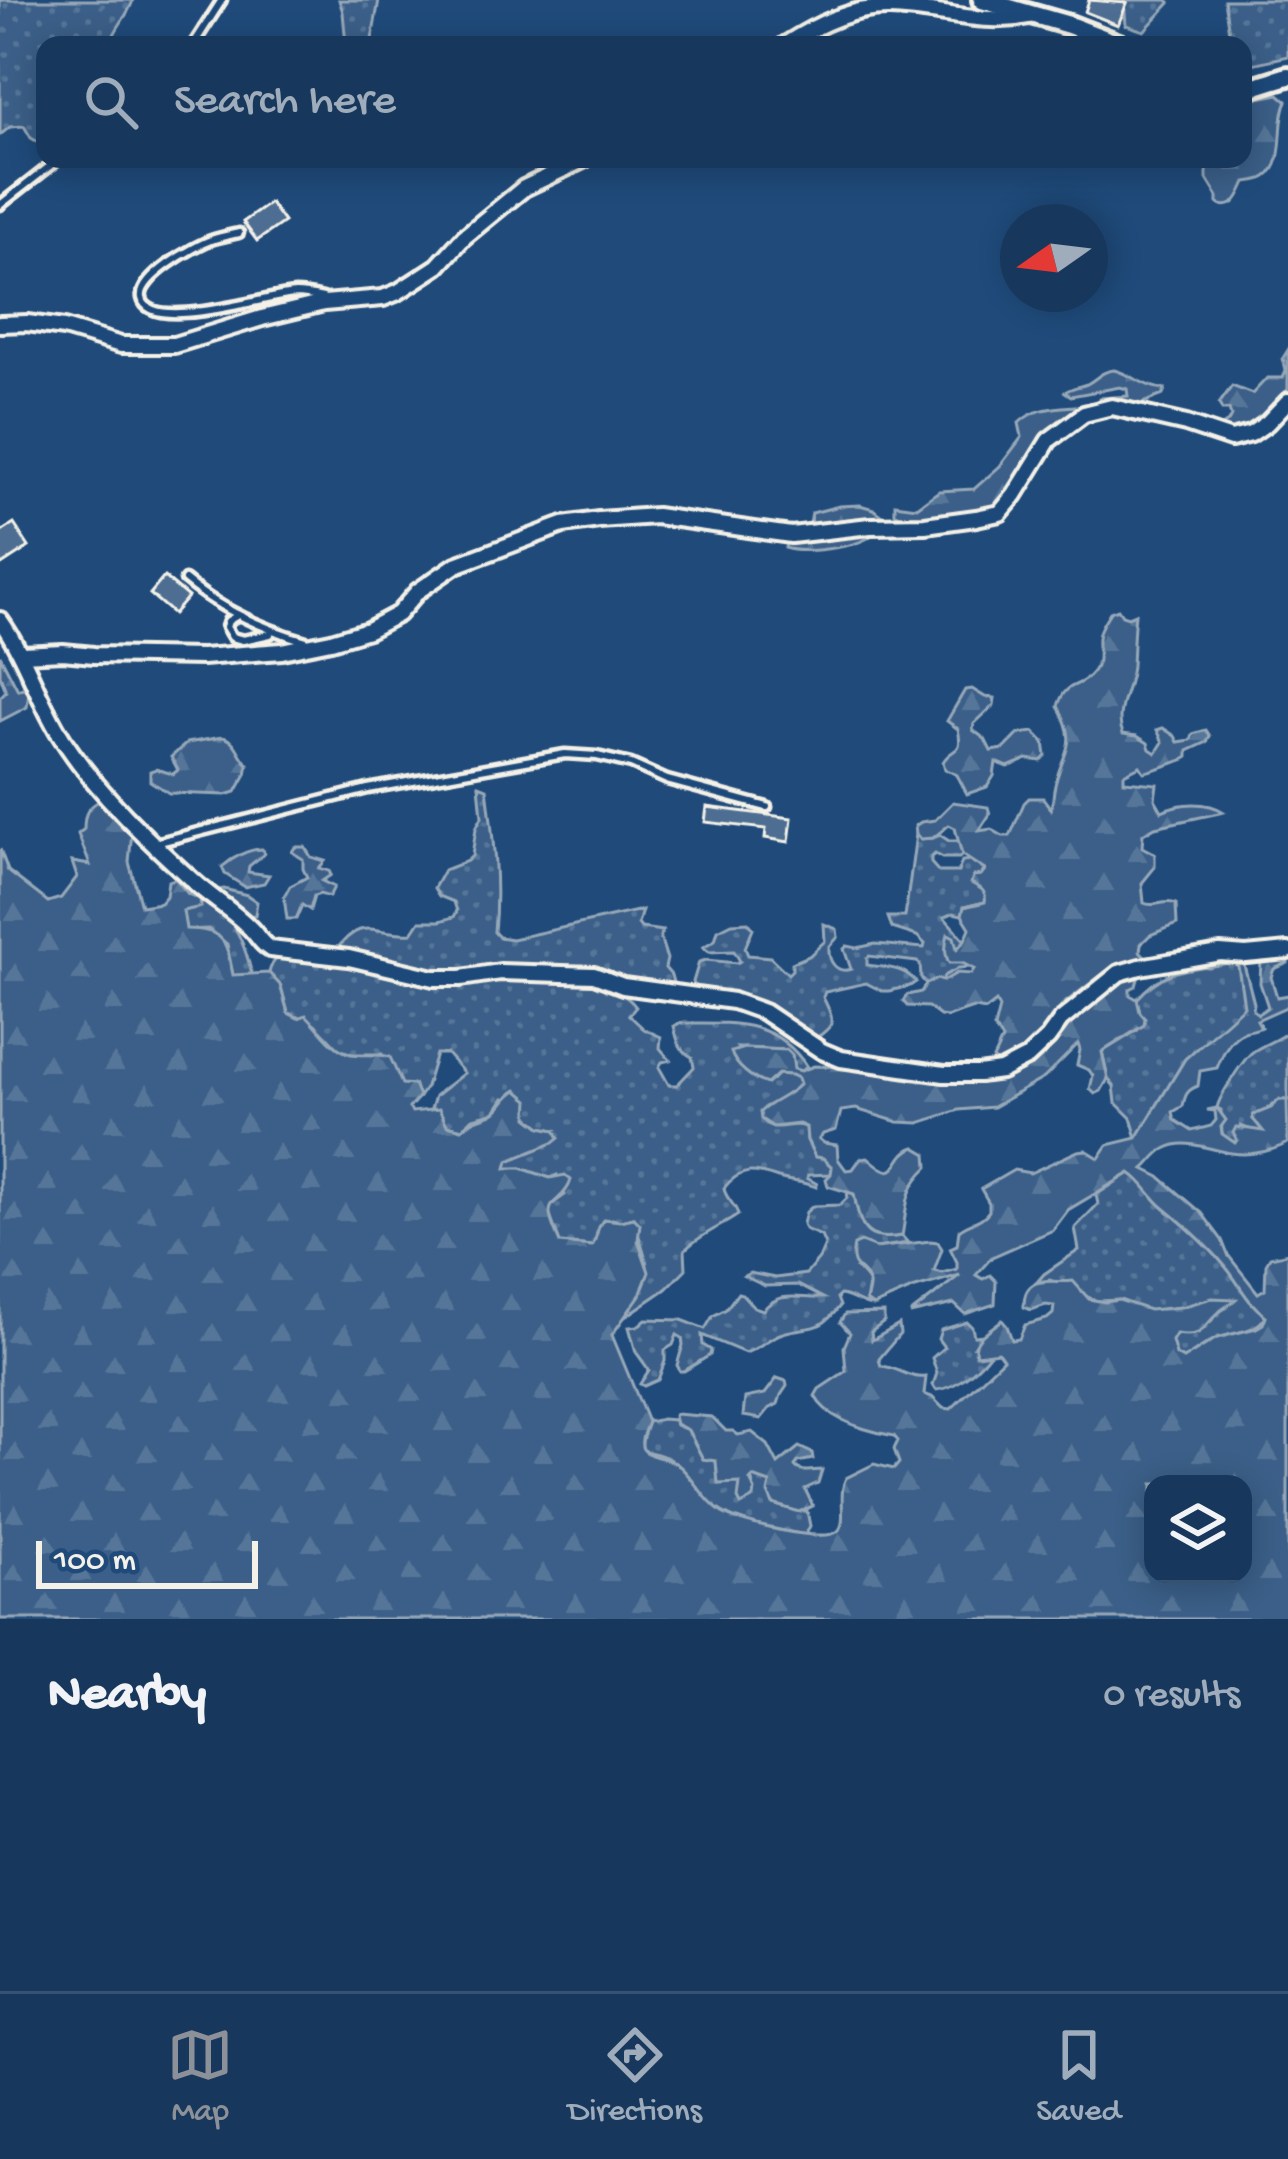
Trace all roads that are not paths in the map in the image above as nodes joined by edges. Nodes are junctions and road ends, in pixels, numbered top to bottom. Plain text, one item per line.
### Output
1 (222, 0) edge
2 (881, 0) edge
3 (982, 0) edge
4 (909, 10) junction
5 (1034, 15) junction
6 (199, 36) edge
7 (803, 36) edge
8 (1095, 36) edge
9 (1288, 76) edge
10 (1252, 87) edge
11 (47, 168) edge
12 (566, 168) edge
13 (0, 206) edge
14 (239, 233) dead end
15 (338, 302) junction
16 (0, 324) edge
17 (1288, 401) edge
18 (185, 580) dead end
19 (238, 615) junction
20 (0, 620) edge
21 (275, 632) junction
22 (315, 644) junction
23 (22, 654) junction
24 (766, 807) dead end
25 (155, 843) junction
26 (1288, 951) edge

1 - 6 lane
2 - 4 lane
3 - 5 street
4 - 5 street
4 - 7 street
5 - 8 street
9 - 10 street
11 - 13 lane
12 - 15 street
14 - 15 lane
15 - 16 street
17 - 22 street
18 - 19 lane
19 - 21 lane
19 - 21 lane
20 - 23 street
21 - 22 lane
22 - 23 street
23 - 25 street
24 - 25 lane
25 - 26 street

